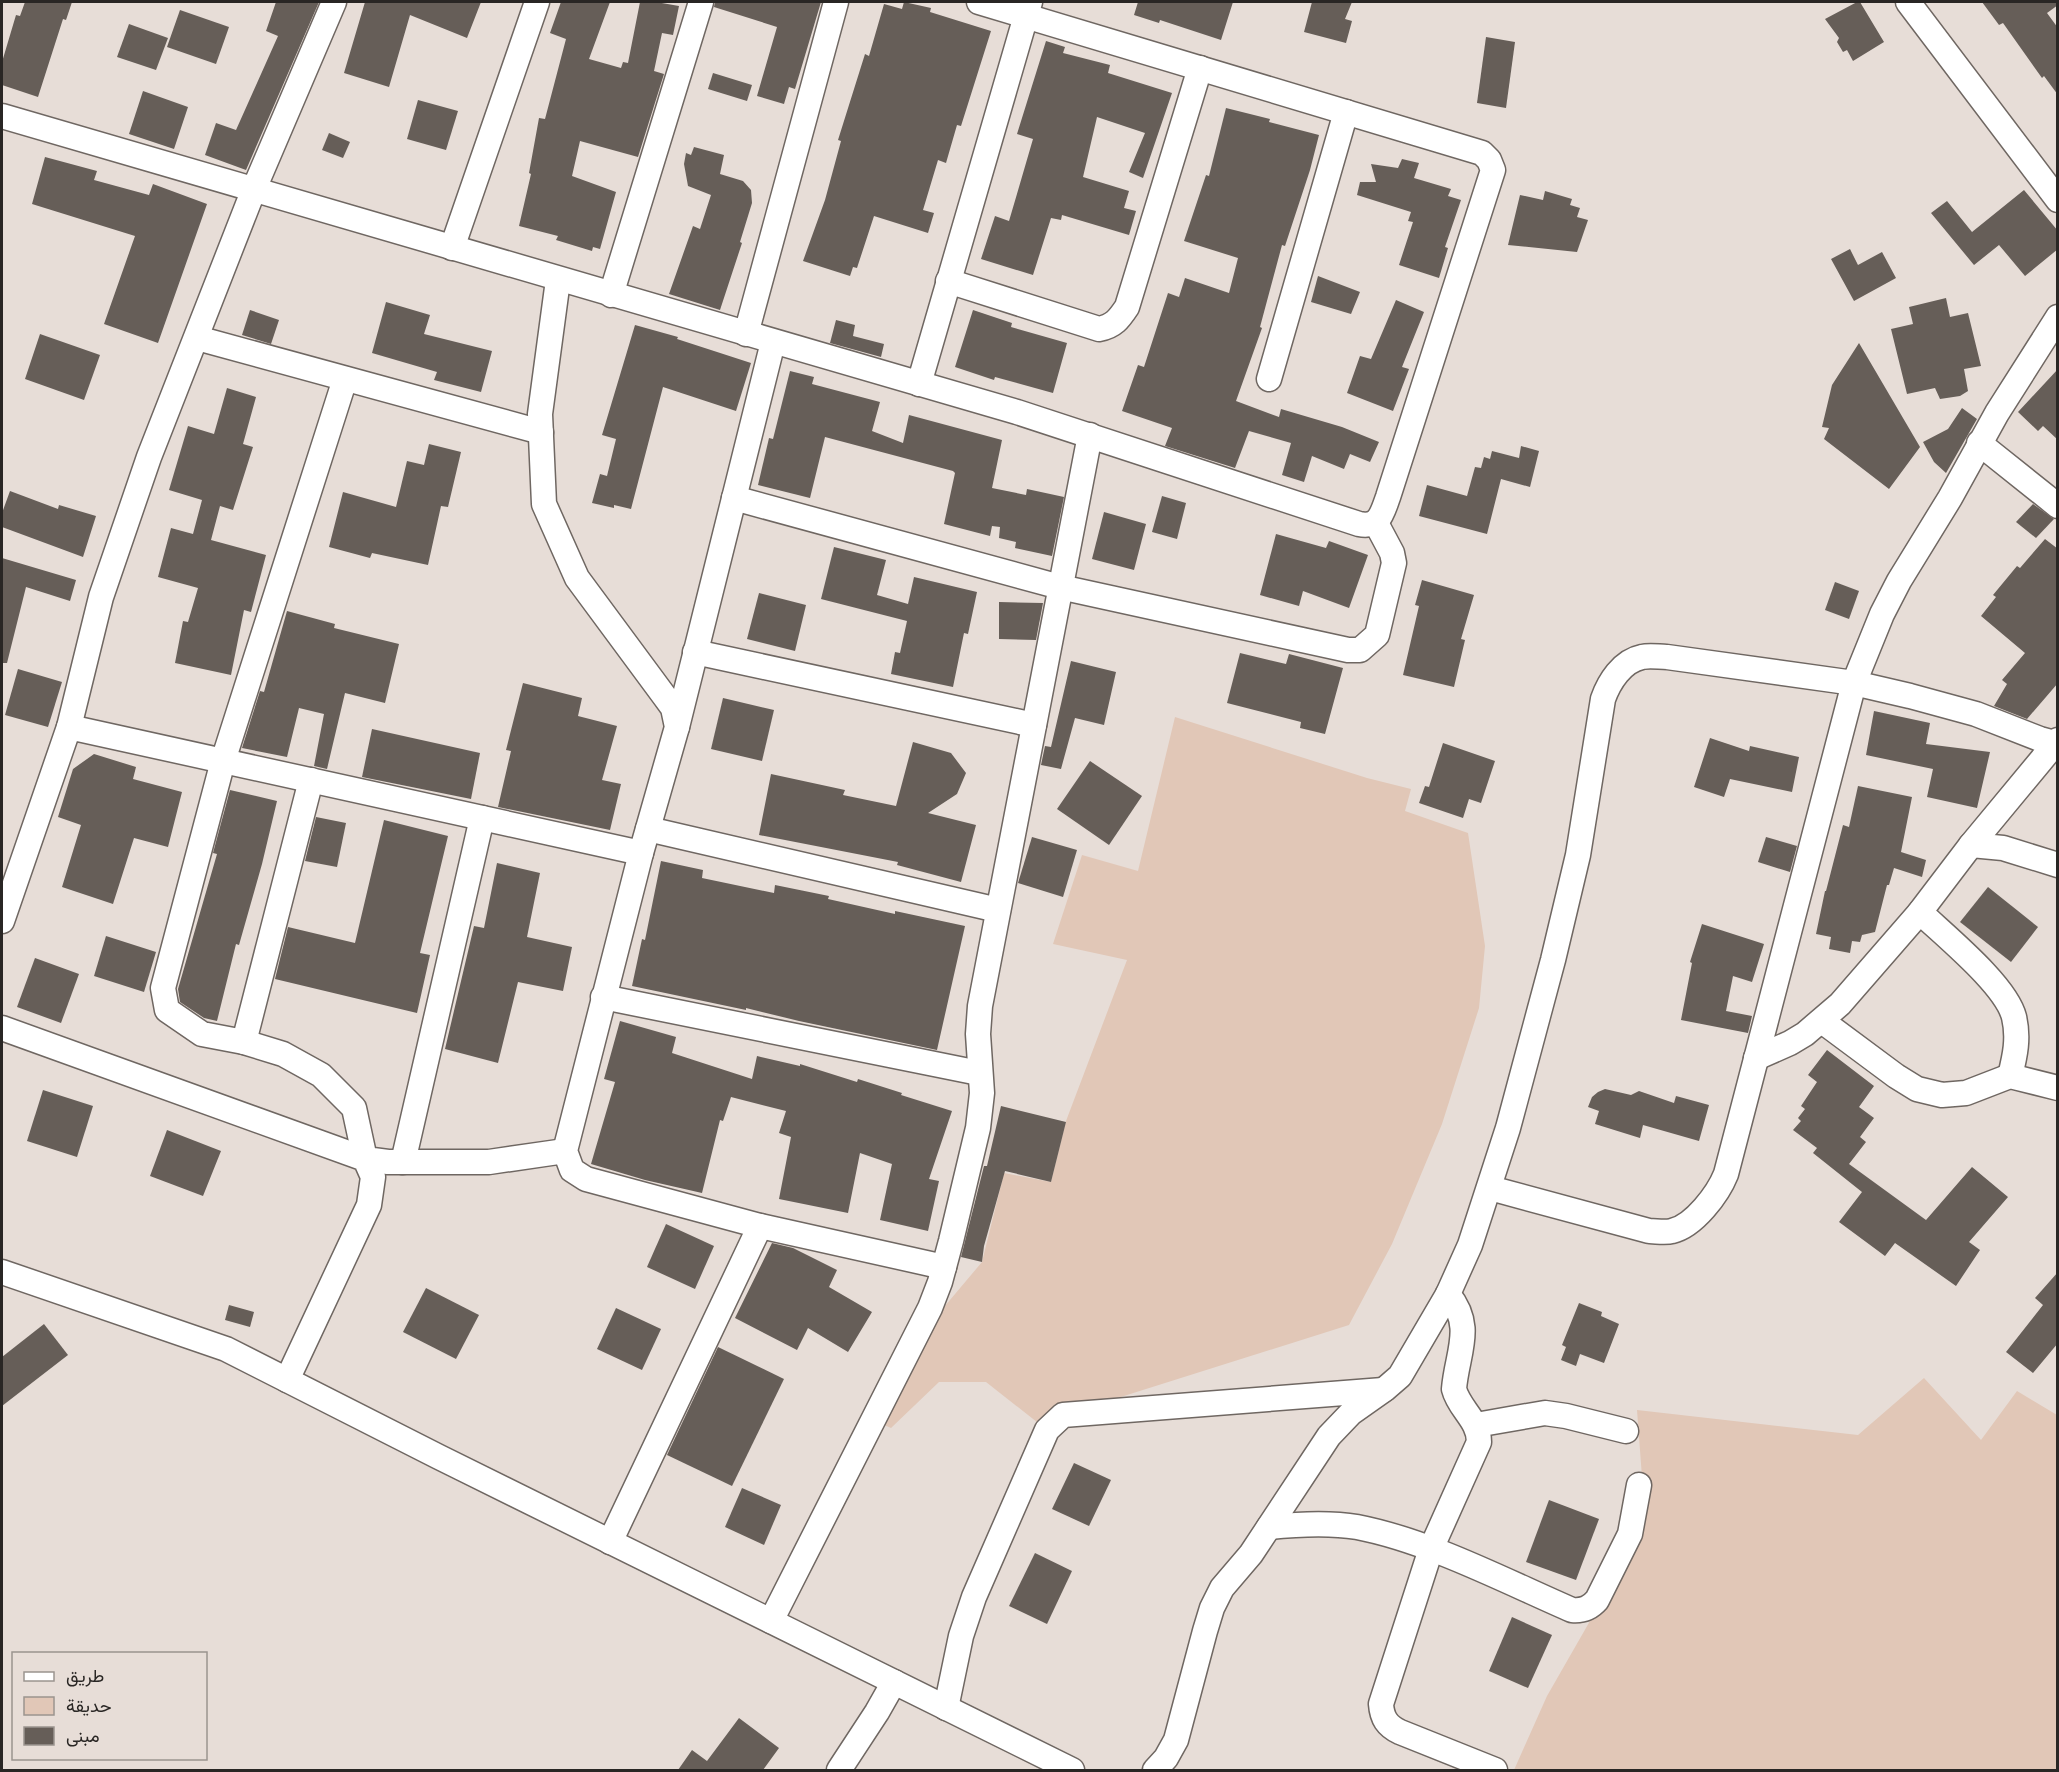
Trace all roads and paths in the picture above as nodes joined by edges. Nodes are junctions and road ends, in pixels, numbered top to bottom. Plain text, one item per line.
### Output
1 (334, 2) edge
2 (537, 2) edge
3 (701, 2) edge
4 (836, 2) edge
5 (979, 2) edge
6 (1908, 2) edge
7 (1028, 8) edge
8 (1200, 68) junction
9 (1346, 112) junction
10 (2, 116) edge
11 (254, 189) junction
12 (2058, 200) edge
13 (452, 248) junction
14 (558, 280) junction
15 (948, 281) junction
16 (611, 295) junction
17 (2058, 317) edge
18 (746, 334) junction
19 (197, 338) junction
20 (773, 342) junction
21 (345, 379) junction
22 (1269, 379) dead end
23 (919, 384) junction
24 (541, 432) junction
25 (1090, 435) junction
26 (1979, 443) junction
27 (734, 498) junction
28 (2058, 506) edge
29 (1376, 523) junction
30 (1060, 586) junction
31 (695, 652) junction
32 (1854, 683) junction
33 (1034, 725) junction
34 (69, 727) junction
35 (676, 727) junction
36 (2057, 743) edge
37 (223, 761) junction
38 (311, 780) junction
39 (482, 818) junction
40 (648, 829) junction
41 (1971, 845) junction
42 (641, 853) junction
43 (2058, 865) edge
44 (998, 910) junction
45 (1920, 912) junction
46 (2, 921) edge
47 (603, 997) junction
48 (1822, 1021) junction
49 (2, 1028) edge
50 (244, 1042) junction
51 (1756, 1058) junction
52 (979, 1073) junction
53 (2010, 1076) junction
54 (2058, 1088) edge
55 (565, 1151) junction
56 (365, 1159) junction
57 (403, 1162) junction
58 (1490, 1188) junction
59 (760, 1226) junction
60 (944, 1267) junction
61 (2, 1272) edge
62 (1448, 1294) junction
63 (287, 1380) junction
64 (1385, 1389) junction
65 (1476, 1425) junction
66 (1626, 1431) dead end
67 (1639, 1485) dead end
68 (1269, 1527) junction
69 (610, 1542) junction
70 (1431, 1549) junction
71 (771, 1622) junction
72 (894, 1682) junction
73 (946, 1708) junction
74 (839, 1770) edge
75 (1072, 1770) edge
76 (1155, 1770) edge
77 (1495, 1770) edge

1 - 11 street
2 - 13 street
3 - 16 street
4 - 18 street
5 - 7 street
6 - 12 street
7 - 8 street
7 - 15 street
8 - 9 street
8 - 15 street
9 - 22 street
9 - 29 street
10 - 11 street
11 - 13 street
11 - 19 street
13 - 14 street
14 - 16 street
14 - 24 street
15 - 23 street
16 - 18 street
17 - 26 street
18 - 20 street
19 - 21 street
19 - 34 street
20 - 23 street
20 - 27 street
21 - 24 street
21 - 37 street
23 - 25 street
24 - 35 street
25 - 29 street
25 - 30 street
26 - 28 street
26 - 32 street
27 - 30 street
27 - 31 street
29 - 30 street
30 - 33 street
31 - 33 street
31 - 35 street
32 - 36 street
32 - 51 street
32 - 58 street
33 - 44 street
34 - 37 street
34 - 46 street
35 - 40 street
36 - 41 street
37 - 38 street
37 - 50 street
38 - 39 street
38 - 50 street
39 - 42 street
39 - 57 street
40 - 42 street
40 - 44 street
41 - 43 street
41 - 45 street
42 - 47 street
44 - 52 street
45 - 48 street
45 - 53 street
47 - 52 street
47 - 55 street
48 - 51 street
48 - 53 street
49 - 56 street
50 - 56 street
51 - 58 street
52 - 60 street
53 - 54 street
55 - 57 street
55 - 59 street
56 - 57 street
56 - 63 street
58 - 62 street
59 - 60 street
59 - 69 street
60 - 71 street
61 - 63 street
62 - 64 street
62 - 65 street
63 - 69 street
64 - 68 street
64 - 73 street
65 - 66 street
65 - 70 street
67 - 70 street
68 - 70 street
68 - 76 street
69 - 71 street
70 - 77 street
71 - 72 street
72 - 73 street
72 - 74 street
73 - 75 street

